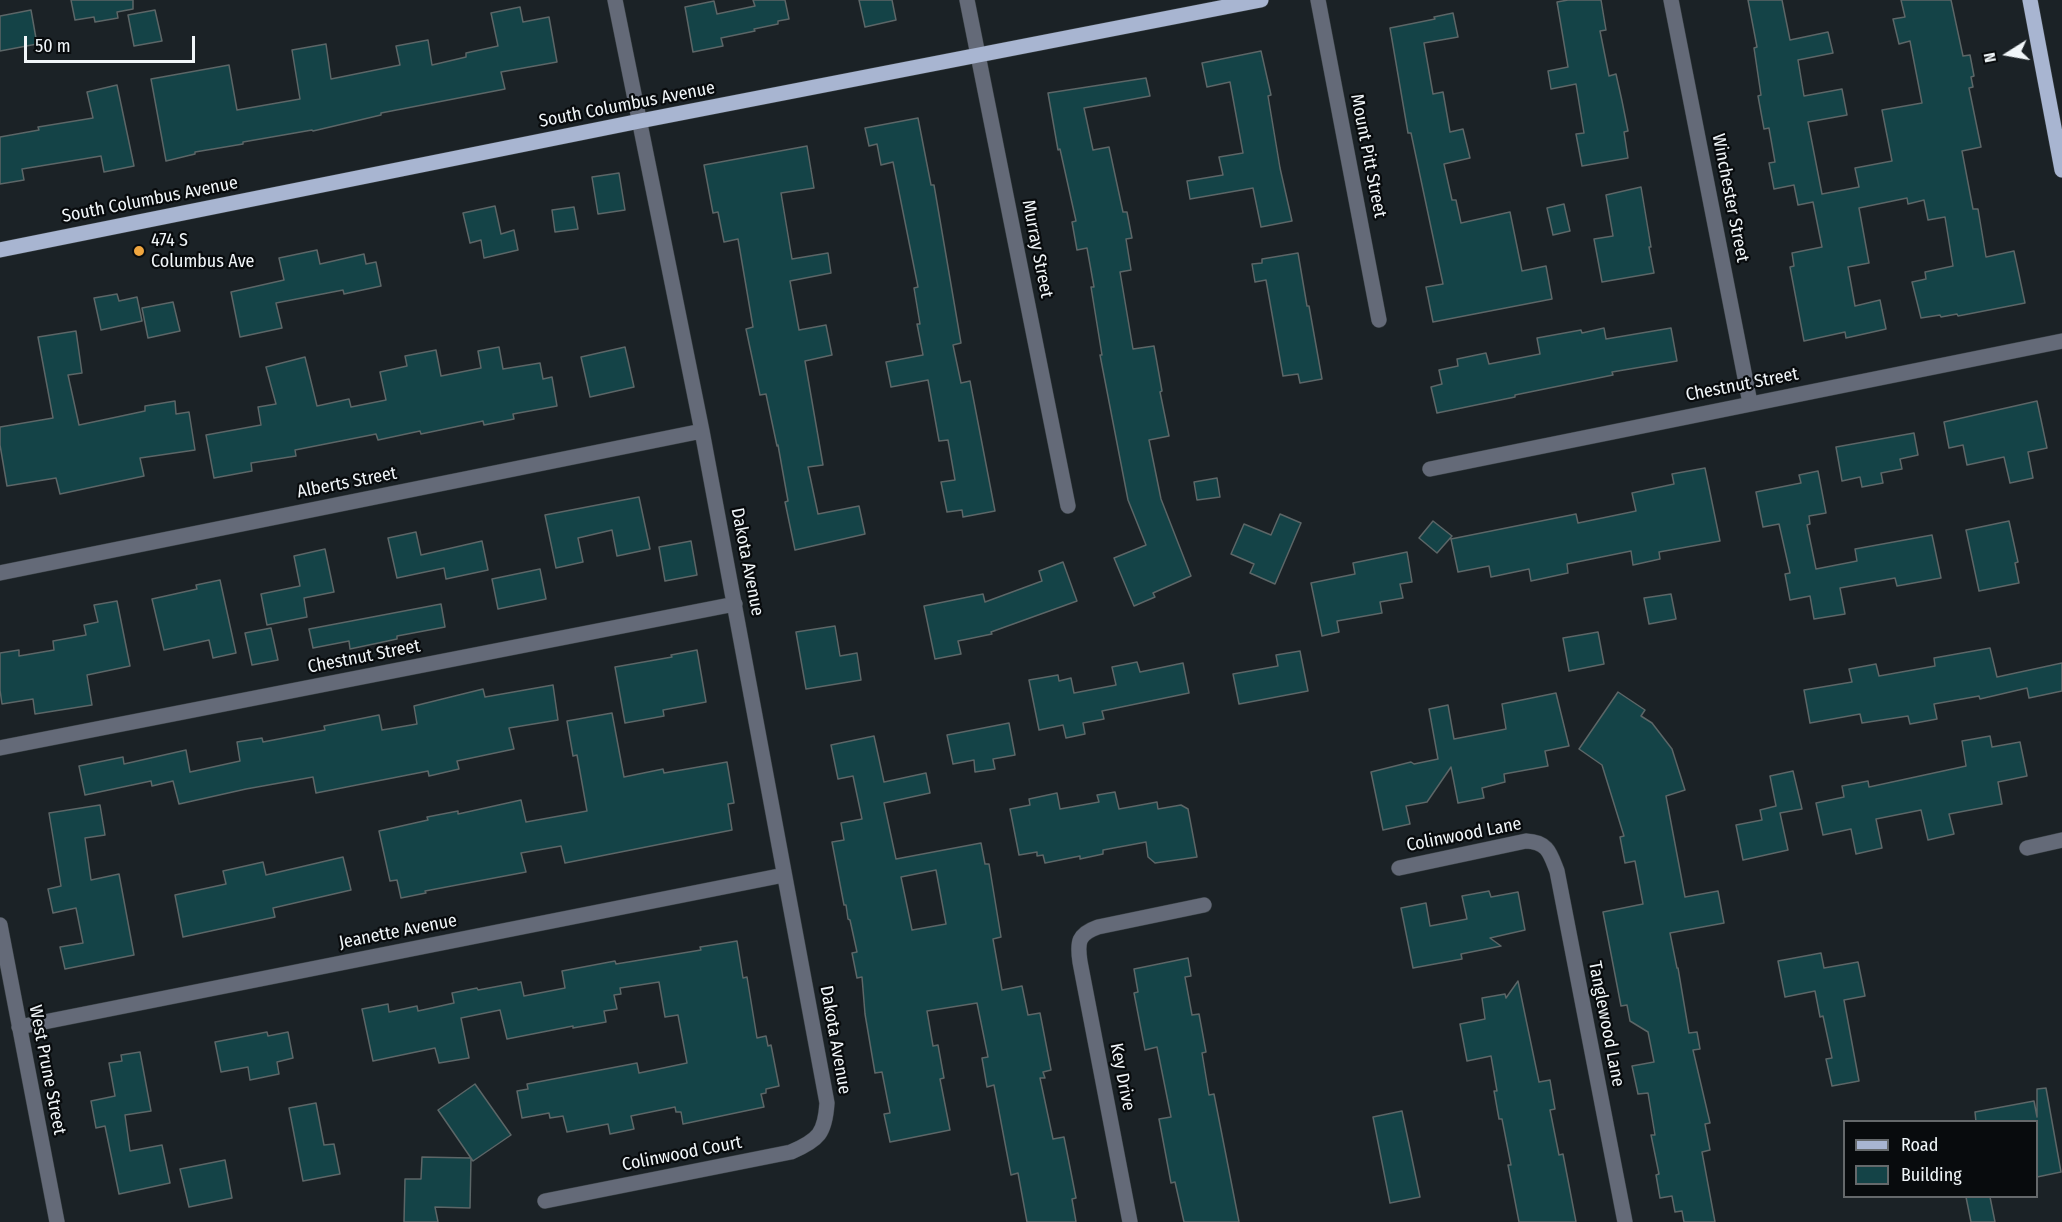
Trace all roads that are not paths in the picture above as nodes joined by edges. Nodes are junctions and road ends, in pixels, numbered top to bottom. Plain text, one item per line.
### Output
1 (615, 0) edge
2 (968, 0) edge
3 (1262, 0) edge
4 (1318, 0) edge
5 (1671, 0) edge
6 (2030, 0) edge
7 (978, 56) junction
8 (639, 122) junction
9 (2062, 170) edge
10 (0, 250) edge
11 (1379, 320) dead end
12 (2062, 341) edge
13 (1750, 403) junction
14 (702, 431) junction
15 (1430, 469) dead end
16 (1068, 506) dead end
17 (0, 573) edge
18 (735, 604) junction
19 (0, 748) edge
20 (2062, 840) edge
21 (1537, 841) joint
22 (2027, 848) dead end
23 (1399, 868) dead end
24 (784, 875) junction
25 (1204, 905) dead end
26 (0, 925) edge
27 (7, 995) edge
28 (19, 1027) junction
29 (821, 1133) joint
30 (545, 1201) dead end
31 (57, 1222) edge
32 (1130, 1222) edge
33 (1625, 1222) edge

1 - 8 street, Dakota Avenue
2 - 7 street, Murray Street
3 - 7 main road, South Columbus Avenue
4 - 11 street, Mount Pitt Street
5 - 13 street, Winchester Street
6 - 9 main road
7 - 8 main road, South Columbus Avenue
7 - 16 street, Murray Street
8 - 10 main road, South Columbus Avenue
8 - 14 street, Dakota Avenue
12 - 13 street, Chestnut Street
13 - 15 street, Chestnut Street
14 - 17 street, Alberts Street
14 - 18 street, Dakota Avenue
18 - 19 street, Chestnut Street
18 - 24 street, Dakota Avenue
20 - 22 street
21 - 23 street, Colinwood Lane
21 - 33 street, Tanglewood Lane
24 - 28 street, Jeanette Avenue
24 - 29 street, Dakota Avenue
25 - 32 street, Key Drive
26 - 27 street, West Prune Street
27 - 28 street, West Prune Street
28 - 31 street, West Prune Street
29 - 30 street, Colinwood Court

